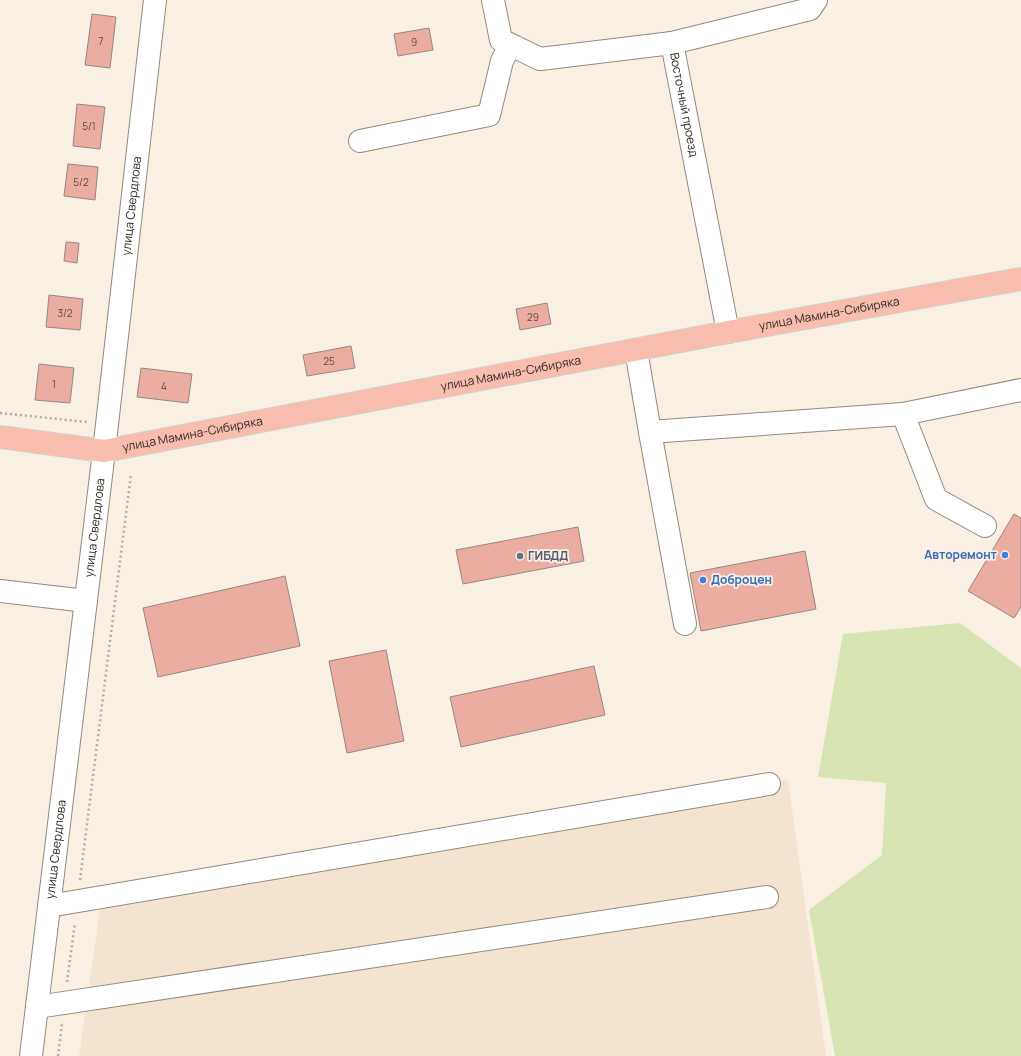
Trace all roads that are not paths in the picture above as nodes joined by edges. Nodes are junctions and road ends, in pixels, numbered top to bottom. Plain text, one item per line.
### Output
1 (155, 0) edge
2 (493, 0) edge
3 (816, 0) edge
4 (672, 43) junction
5 (510, 45) junction
6 (360, 141) dead end
7 (1021, 279) edge
8 (728, 332) junction
9 (636, 350) junction
10 (1021, 390) edge
11 (903, 414) junction
12 (650, 432) junction
13 (0, 437) edge
14 (104, 451) junction
15 (985, 526) dead end
16 (0, 591) edge
17 (86, 601) junction
18 (685, 624) dead end
19 (769, 784) dead end
20 (767, 897) dead end
21 (49, 906) junction
22 (37, 1007) junction
23 (31, 1056) edge

1 - 14 street, улица Свердлова
2 - 5 street, Восточный проезд
3 - 4 street
4 - 5 street, Восточный проезд
4 - 8 street, Восточный проезд
5 - 6 street
7 - 8 main road, улица Мамина-Сибиряка
8 - 9 main road, улица Мамина-Сибиряка
9 - 12 street
9 - 14 main road, улица Мамина-Сибиряка
10 - 11 street
11 - 12 street
11 - 15 street
12 - 18 street
13 - 14 main road, улица Мамина-Сибиряка
14 - 17 street, улица Свердлова
16 - 17 street
17 - 21 street, улица Свердлова
19 - 21 street
20 - 22 street
21 - 22 street, улица Свердлова
22 - 23 street, улица Свердлова

